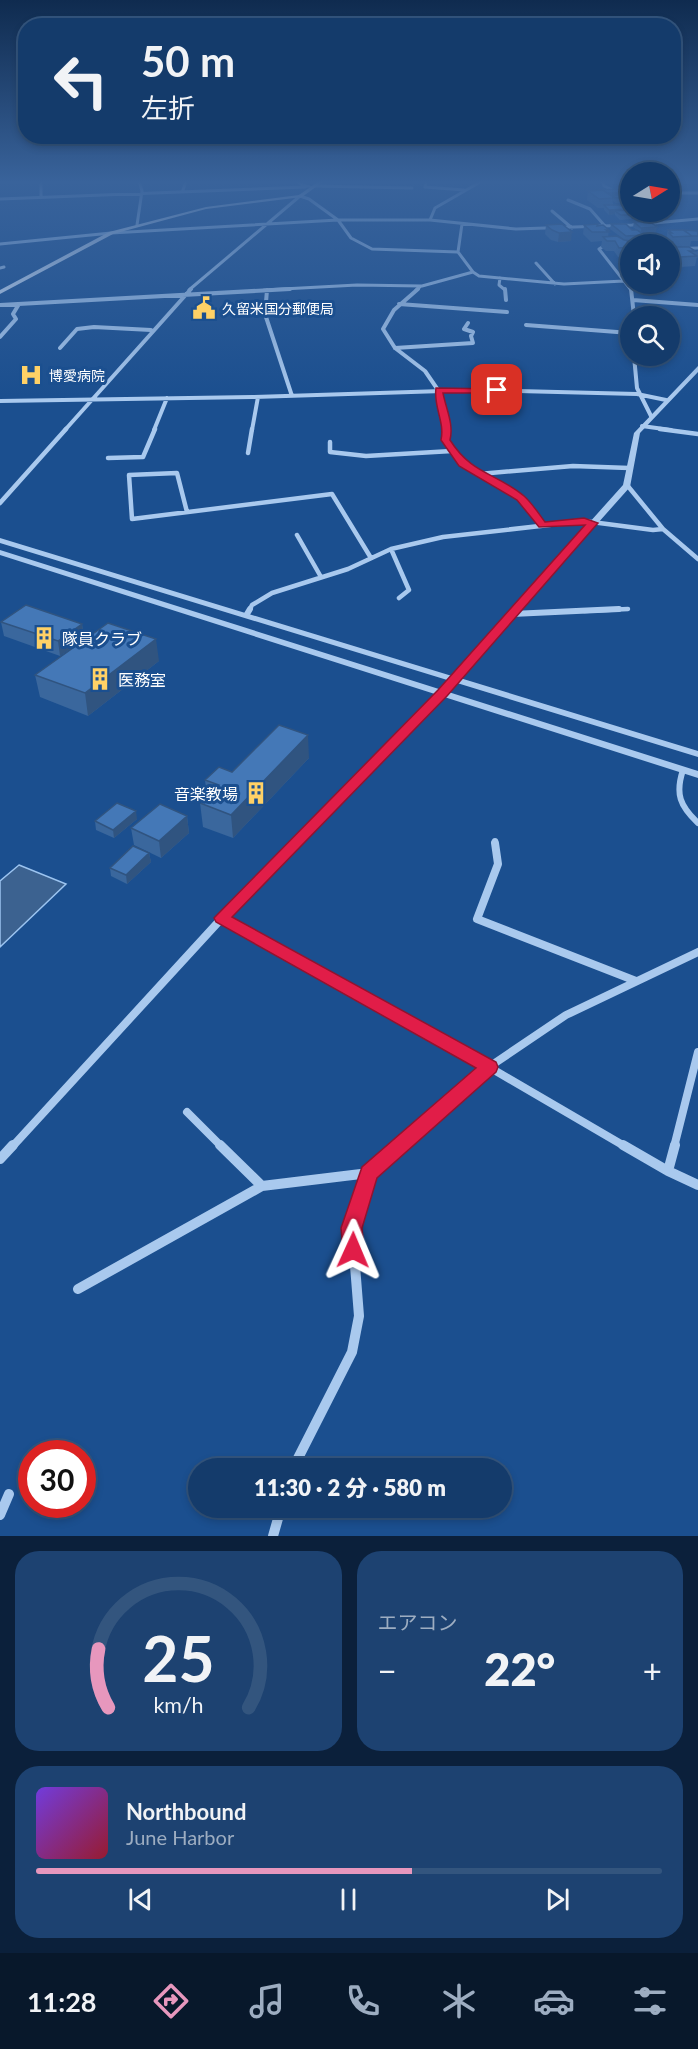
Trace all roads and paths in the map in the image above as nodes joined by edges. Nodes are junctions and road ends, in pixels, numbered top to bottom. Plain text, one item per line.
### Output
1 (458, 252) edge
2 (74, 253) edge
3 (233, 253) edge
4 (602, 253) edge
5 (536, 263) dead end
6 (473, 272) junction
7 (620, 276) edge
8 (500, 278) junction
9 (620, 281) edge
10 (555, 284) junction
11 (422, 286) junction
12 (267, 290) junction
13 (0, 292) edge
14 (186, 293) junction
15 (632, 294) edge
16 (506, 300) dead end
17 (633, 300) junction
18 (19, 304) junction
19 (399, 304) junction
20 (0, 305) edge
21 (698, 305) edge
22 (633, 306) edge
23 (507, 312) dead end
24 (468, 323) dead end
25 (526, 325) dead end
26 (151, 330) junction
27 (620, 332) edge
28 (0, 337) edge
29 (60, 348) dead end
30 (394, 348) junction
31 (634, 366) edge
32 (698, 368) edge
33 (438, 390) junction
34 (637, 394) junction
35 (292, 396) junction
36 (258, 397) junction
37 (167, 398) junction
38 (93, 399) junction
39 (666, 400) junction
40 (0, 401) edge
41 (651, 416) junction
42 (642, 426) junction
43 (698, 434) edge
44 (330, 442) dead end
45 (452, 450) junction
46 (248, 453) dead end
47 (108, 458) dead end
48 (629, 468) junction
49 (478, 474) junction
50 (627, 485) junction
51 (0, 503) edge
52 (187, 513) junction
53 (593, 523) junction
54 (542, 525) junction
55 (663, 529) junction
56 (297, 535) dead end
57 (0, 540) edge
58 (391, 549) junction
59 (0, 552) edge
60 (371, 558) junction
61 (698, 559) edge
62 (321, 577) junction
63 (399, 598) dead end
64 (628, 609) dead end
65 (247, 614) junction
66 (512, 614) junction
67 (455, 678) junction
68 (443, 693) junction
69 (696, 751) edge
70 (683, 770) junction
71 (698, 775) edge
72 (698, 823) edge
73 (495, 841) dead end
74 (222, 918) junction
75 (698, 952) edge
76 (636, 981) junction
77 (698, 1052) edge
78 (489, 1067) junction
79 (187, 1112) dead end
80 (0, 1160) edge
81 (668, 1171) junction
82 (369, 1173) junction
83 (698, 1185) edge
84 (262, 1186) junction
85 (78, 1289) dead end
86 (298, 1458) edge
87 (9, 1494) dead end
88 (0, 1515) edge
89 (278, 1518) edge
90 (273, 1536) edge

1 - 6 street
2 - 13 main road
3 - 14 street
4 - 7 street
5 - 10 street
6 - 8 street
6 - 11 street
8 - 10 street
8 - 16 street
9 - 10 street
11 - 12 street
11 - 19 street
12 - 14 street
12 - 35 street
14 - 18 street
14 - 26 street
15 - 17 street
17 - 21 street
17 - 22 street
18 - 20 street
18 - 28 street
19 - 23 street
19 - 30 street
24 - 30 street
25 - 27 street
26 - 29 street
26 - 38 street
30 - 33 street
31 - 34 street
32 - 39 street
33 - 34 street
33 - 35 street
33 - 45 street
34 - 39 street
34 - 41 street
35 - 36 street
36 - 37 street
36 - 46 street
37 - 38 street
37 - 47 street
38 - 40 street
38 - 51 street
39 - 41 street
41 - 42 street
42 - 43 street
42 - 48 street
44 - 45 street
45 - 49 street
48 - 49 street
48 - 50 street
49 - 54 street
50 - 53 street
50 - 55 street
52 - 52 street
52 - 60 street
53 - 54 street
53 - 55 street
53 - 66 street
54 - 58 street
55 - 61 street
56 - 62 street
57 - 65 street
58 - 60 street
58 - 63 street
59 - 68 street
60 - 62 street
62 - 65 street
64 - 66 street
65 - 67 street
66 - 67 street
67 - 68 street
67 - 69 street
68 - 70 street
68 - 74 street
70 - 71 street
70 - 72 street
73 - 76 street
74 - 78 street
74 - 80 street
75 - 76 street
76 - 78 street
77 - 81 street
78 - 81 street
78 - 82 street
79 - 84 street
81 - 83 street
82 - 84 street
82 - 86 street
84 - 85 street
87 - 88 street
89 - 90 street

